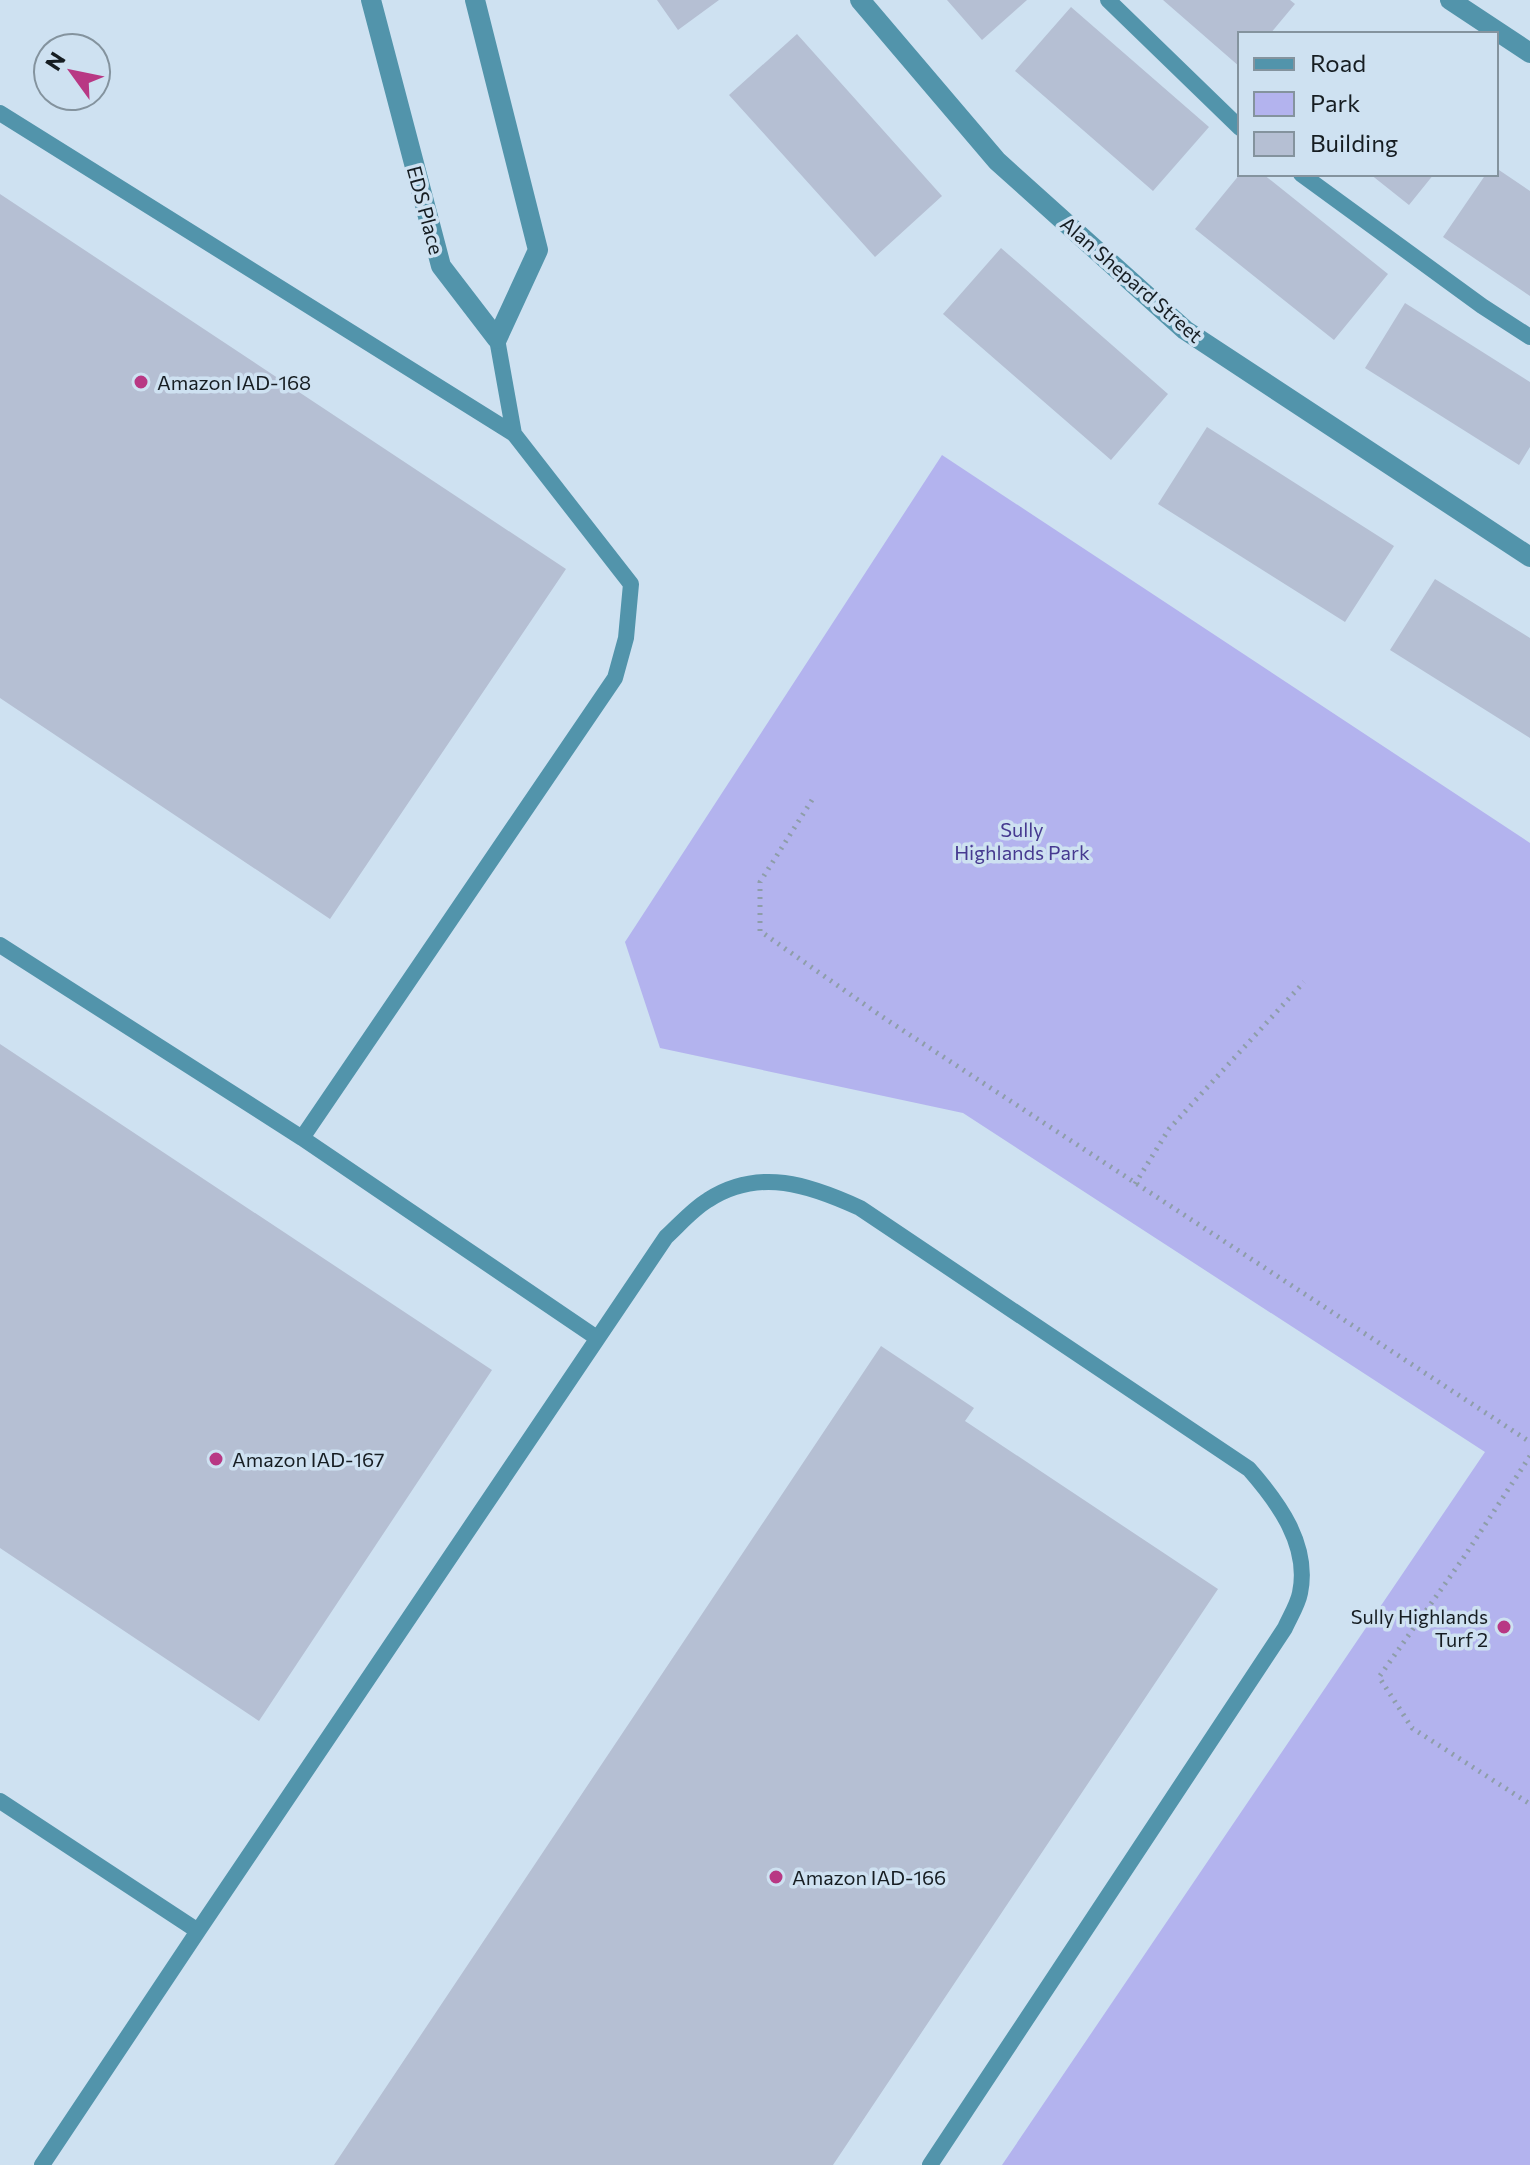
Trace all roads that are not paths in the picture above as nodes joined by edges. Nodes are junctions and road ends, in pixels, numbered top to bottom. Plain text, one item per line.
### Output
1 (371, 0) edge
2 (475, 0) edge
3 (860, 0) edge
4 (1108, 0) edge
5 (1450, 0) edge
6 (1530, 53) edge
7 (0, 113) edge
8 (1238, 126) edge
9 (1304, 176) edge
10 (1530, 337) edge
11 (497, 339) junction
12 (514, 434) junction
13 (1530, 557) edge
14 (0, 945) edge
15 (302, 1138) junction
16 (597, 1338) junction
17 (0, 1801) edge
18 (198, 1931) junction
19 (42, 2165) edge
20 (930, 2165) edge

1 - 11 street, EDS Place
2 - 11 street
3 - 13 street, Alan Shepard Street
4 - 8 lane
5 - 6 street
7 - 12 lane
9 - 10 lane
11 - 12 lane
12 - 15 lane
14 - 15 lane
15 - 16 lane
16 - 18 lane
16 - 20 lane
17 - 18 lane
18 - 19 lane

